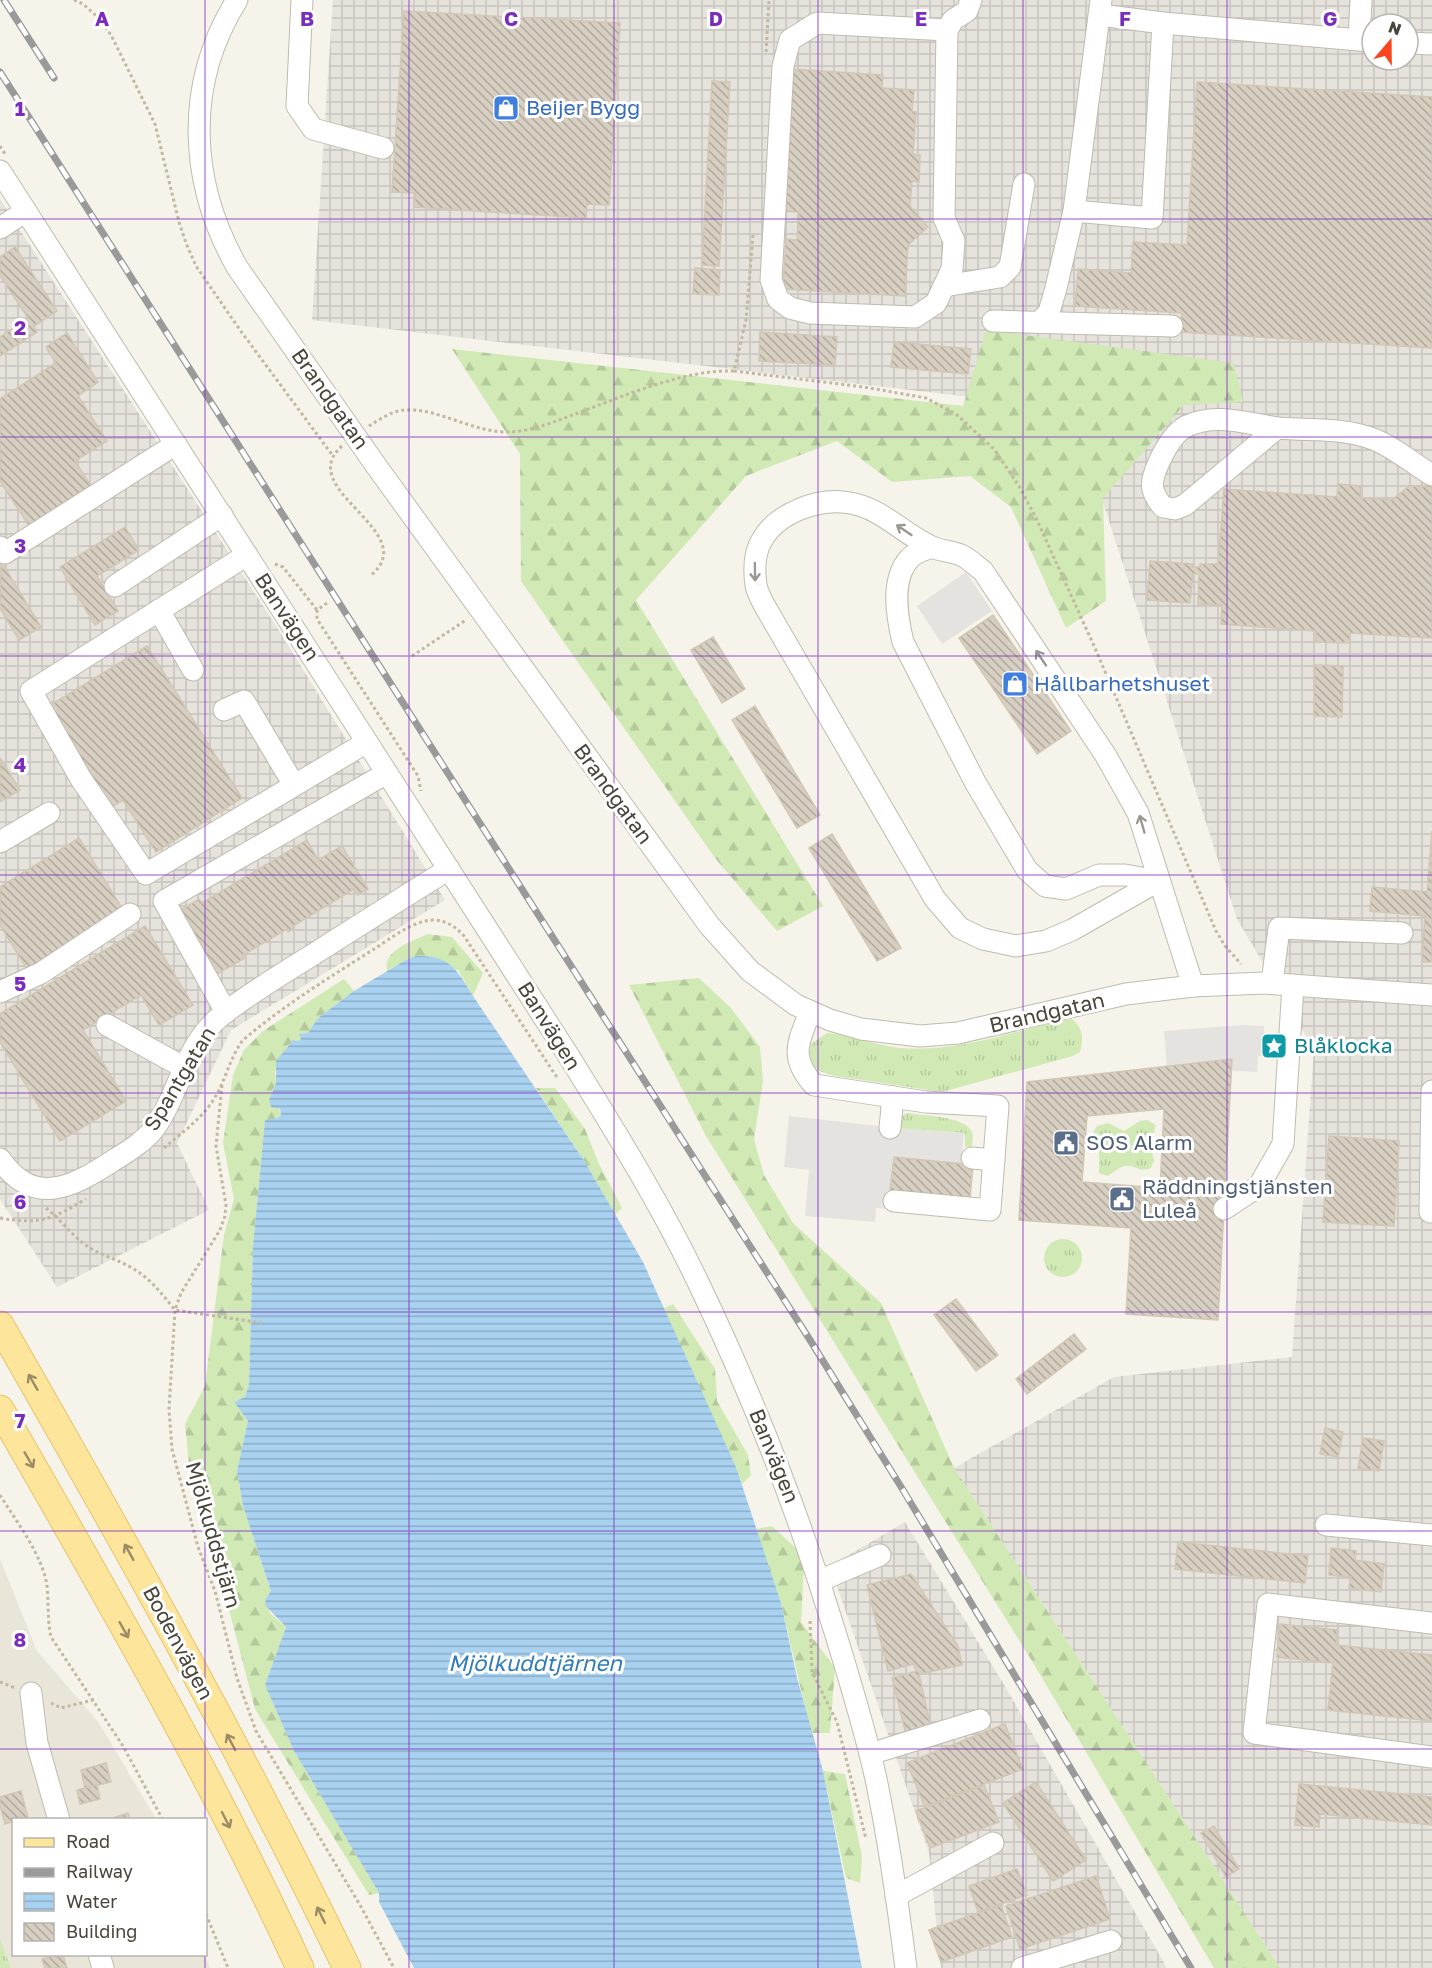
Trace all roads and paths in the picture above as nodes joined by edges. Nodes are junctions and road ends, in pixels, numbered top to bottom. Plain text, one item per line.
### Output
1 (237, 0) edge
2 (302, 0) edge
3 (769, 0) edge
4 (971, 0) edge
5 (1100, 8) edge
6 (1163, 23) junction
7 (946, 30) junction
8 (1360, 40) edge
9 (765, 56) dead end
10 (383, 148) dead end
11 (0, 171) edge
12 (1024, 184) dead end
13 (26, 211) junction
14 (1074, 211) junction
15 (0, 228) edge
16 (753, 229) dead end
17 (944, 286) junction
18 (993, 321) dead end
19 (1040, 322) junction
20 (1172, 326) dead end
21 (734, 371) junction
22 (1277, 428) junction
23 (356, 436) junction
24 (176, 444) junction
25 (1432, 475) edge
26 (222, 515) junction
27 (0, 547) edge
28 (932, 547) junction
29 (247, 555) junction
30 (267, 564) dead end
31 (370, 576) dead end
32 (115, 586) dead end
33 (327, 603) dead end
34 (159, 610) junction
35 (317, 610) junction
36 (480, 610) junction
37 (412, 656) dead end
38 (193, 670) dead end
39 (224, 710) dead end
40 (367, 742) junction
41 (387, 773) junction
42 (294, 785) junction
43 (419, 802) dead end
44 (49, 813) dead end
45 (0, 842) edge
46 (449, 869) junction
47 (1158, 881) junction
48 (130, 914) dead end
49 (1402, 933) dead end
50 (1273, 977) junction
51 (3, 984) edge
52 (1293, 985) junction
53 (1193, 986) junction
54 (1432, 995) edge
55 (226, 1012) junction
56 (810, 1012) junction
57 (106, 1025) dead end
58 (183, 1067) junction
59 (560, 1081) dead end
60 (222, 1084) junction
61 (1432, 1092) edge
62 (893, 1097) junction
63 (1432, 1122) edge
64 (890, 1128) dead end
65 (162, 1150) dead end
66 (972, 1158) dead end
67 (0, 1159) edge
68 (994, 1160) junction
69 (93, 1195) dead end
70 (894, 1201) dead end
71 (1224, 1209) dead end
72 (1430, 1212) dead end
73 (57, 1216) junction
74 (0, 1218) edge
75 (175, 1310) junction
76 (262, 1323) dead end
77 (0, 1324) edge
78 (0, 1409) edge
79 (0, 1495) edge
80 (1326, 1525) dead end
81 (1432, 1535) edge
82 (879, 1556) dead end
83 (819, 1581) junction
84 (810, 1616) dead end
85 (1432, 1623) edge
86 (31, 1693) dead end
87 (980, 1720) dead end
88 (870, 1754) junction
89 (1432, 1757) edge
90 (58, 1818) edge
91 (162, 1818) edge
92 (867, 1840) dead end
93 (993, 1843) dead end
94 (896, 1896) junction
95 (207, 1916) edge
96 (1111, 1941) dead end
97 (228, 1968) edge
98 (300, 1968) edge
99 (346, 1968) edge
100 (394, 1968) edge
101 (906, 1968) edge
102 (1022, 1968) edge

1 - 23 street, Brandgatan
2 - 10 street
3 - 9 path
4 - 7 street
5 - 6 street
5 - 14 street
6 - 8 street
6 - 14 street
7 - 17 street
7 - 17 street
11 - 13 street, Banvägen
12 - 17 street
13 - 15 street
13 - 24 street, Banvägen
14 - 19 street
16 - 21 path
18 - 19 street
19 - 20 street
21 - 23 path
21 - 50 path
22 - 22 street
22 - 25 street
23 - 31 path
23 - 36 street, Brandgatan
24 - 26 street, Banvägen
24 - 27 street
26 - 29 street, Banvägen
26 - 32 street
47 -> 28 street
28 - 47 street
28 -> 47 street
29 - 34 street
29 - 40 street, Banvägen
30 - 35 path
33 - 35 path
34 - 38 street
34 - 42 street
35 - 43 path
36 - 37 path
36 - 56 street, Brandgatan
39 - 42 street
40 - 41 street, Banvägen
40 - 42 street
41 - 46 street, Banvägen
41 - 55 street
44 - 45 street
46 - 55 street, Spantgatan
46 - 83 street, Banvägen
47 - 53 street
48 - 51 street
49 - 50 street
50 - 52 street, Brandgatan
50 - 53 street, Brandgatan
52 - 54 street, Brandgatan
52 - 71 street
53 - 56 street, Brandgatan
55 - 58 street, Spantgatan
56 - 62 street
57 - 58 street
58 - 67 street, Spantgatan
59 - 60 path
60 - 65 path
60 - 75 path, Mjölkuddstjärn
61 - 63 street
62 - 64 street
62 - 68 street
63 - 72 street
66 - 68 street
68 - 70 street
69 - 73 path
73 - 74 path
73 - 75 path
75 - 76 path
75 - 100 path, Mjölkuddstjärn
99 -> 77 main road, Bodenvägen
78 -> 98 main road, Bodenvägen
79 - 91 path
80 - 81 street
82 - 83 street
83 - 88 street, Banvägen
84 - 92 path
85 - 89 street
86 - 90 street
87 - 88 street
88 - 94 street, Banvägen
93 - 94 street
94 - 101 street, Banvägen
95 - 97 path
96 - 102 street

